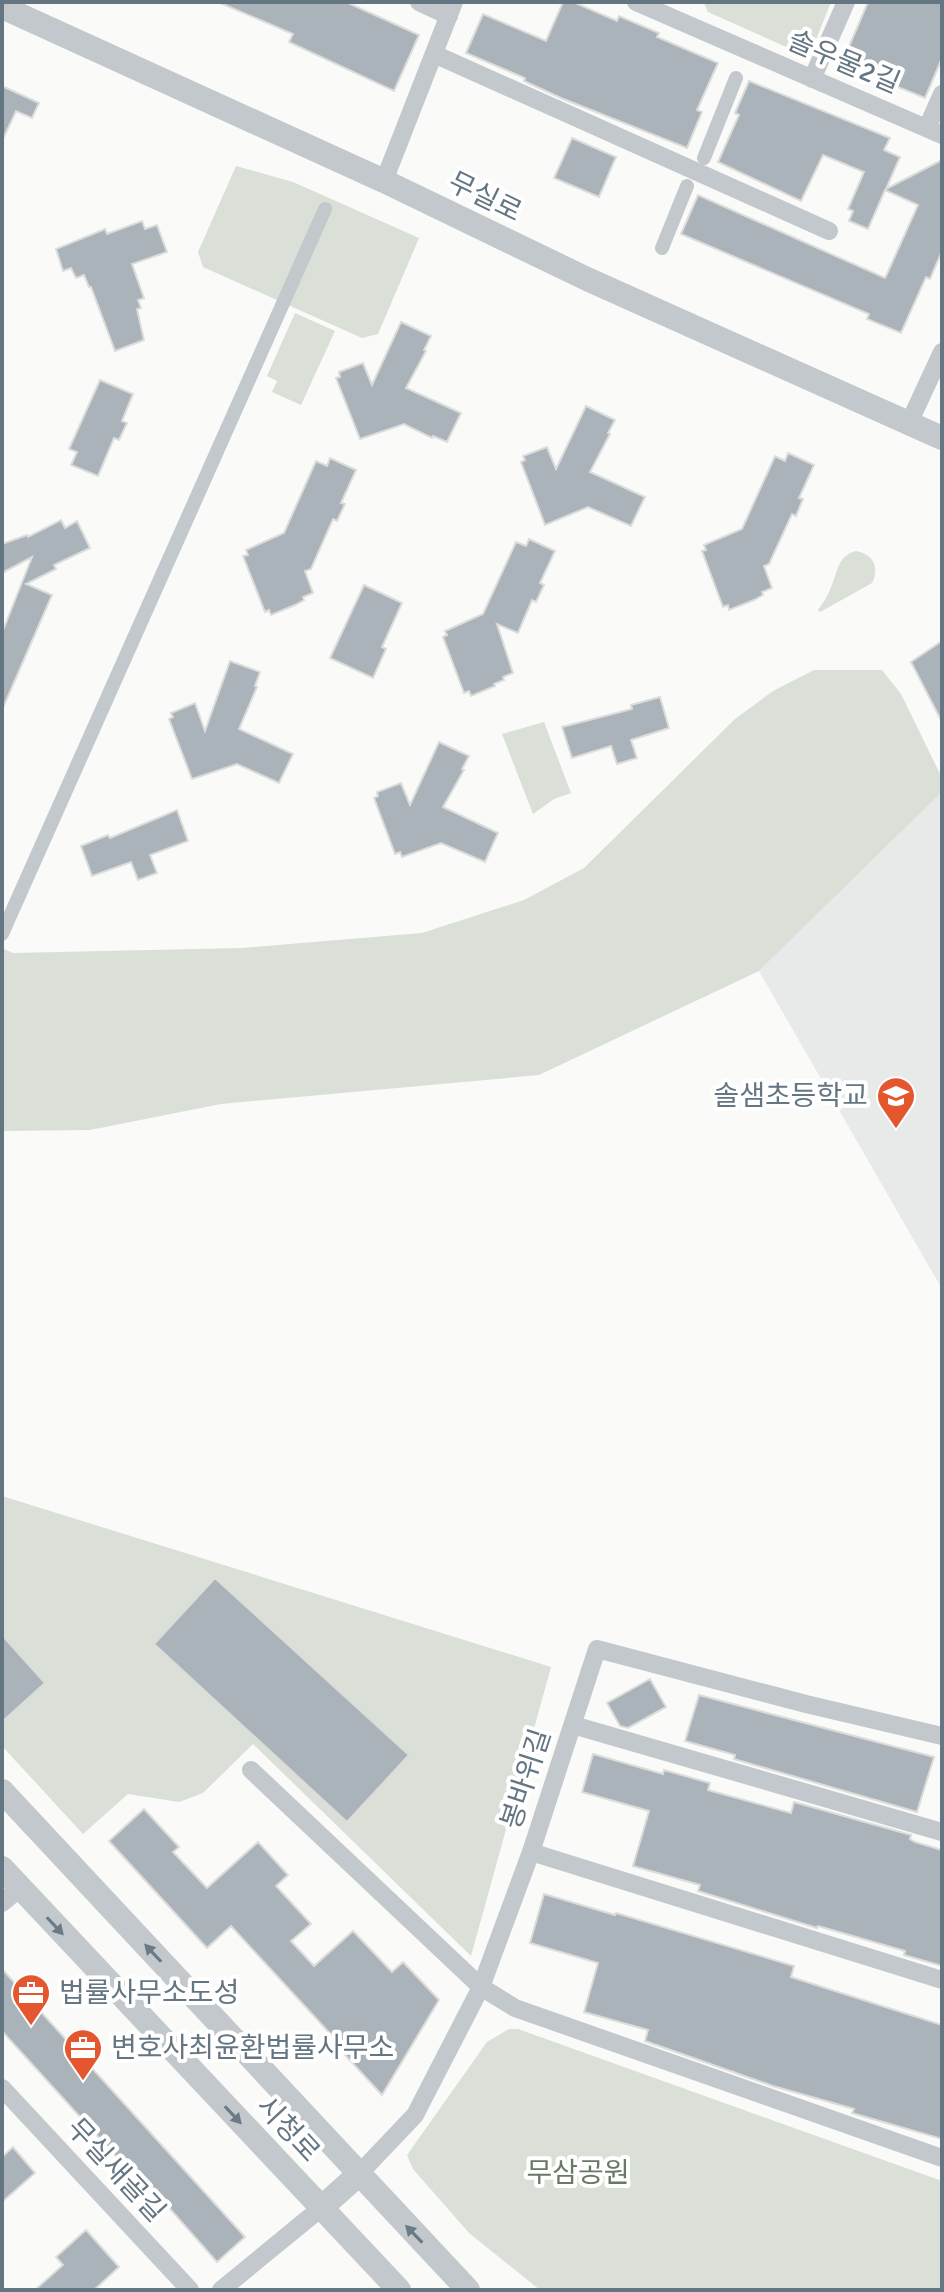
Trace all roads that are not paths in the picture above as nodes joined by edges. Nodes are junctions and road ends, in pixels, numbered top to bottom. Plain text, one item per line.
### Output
1 (419, 2) edge
2 (636, 2) edge
3 (846, 2) edge
4 (2, 7) edge
5 (451, 9) edge
6 (679, 11) edge
7 (434, 54) junction
8 (736, 78) dead end
9 (812, 79) junction
10 (942, 94) edge
11 (934, 132) edge
12 (704, 158) dead end
13 (384, 181) junction
14 (687, 186) dead end
15 (325, 209) dead end
16 (829, 231) dead end
17 (662, 248) dead end
18 (942, 352) edge
19 (909, 423) junction
20 (942, 438) edge
21 (2, 934) edge
22 (573, 1725) junction
23 (942, 1736) edge
24 (251, 1770) dead end
25 (2, 1791) edge
26 (942, 1832) edge
27 (531, 1852) junction
28 (2, 1868) edge
29 (11, 1896) edge
30 (942, 1980) edge
31 (481, 1987) junction
32 (2, 2088) edge
33 (942, 2158) edge
34 (358, 2175) junction
35 (321, 2208) junction
36 (190, 2290) edge
37 (221, 2290) edge
38 (399, 2290) edge
39 (468, 2290) edge

1 - 5 street
2 - 6 street, 솔우물2길
3 - 9 street
4 - 13 street, 무실로
5 - 7 street
6 - 9 street, 솔우물2길
7 - 13 street
7 - 16 street
8 - 12 street
9 - 11 street, 솔우물2길
10 - 11 street
13 - 19 street, 무실로
14 - 17 street
15 - 21 street
18 - 19 street
19 - 20 street, 무실로
22 - 23 street
22 - 26 street, 봉바위길
22 - 27 street, 봉바위길
24 - 31 street
34 -> 25 street, 시청로
27 - 30 street, 봉바위길
27 - 31 street
28 - 29 street, 시청로
29 -> 35 street, 시청로
31 - 33 street
31 - 34 street
32 - 36 street, 무실새골길
34 - 35 street
39 -> 34 street, 시청로
35 - 37 street
35 - 38 street, 시청로

